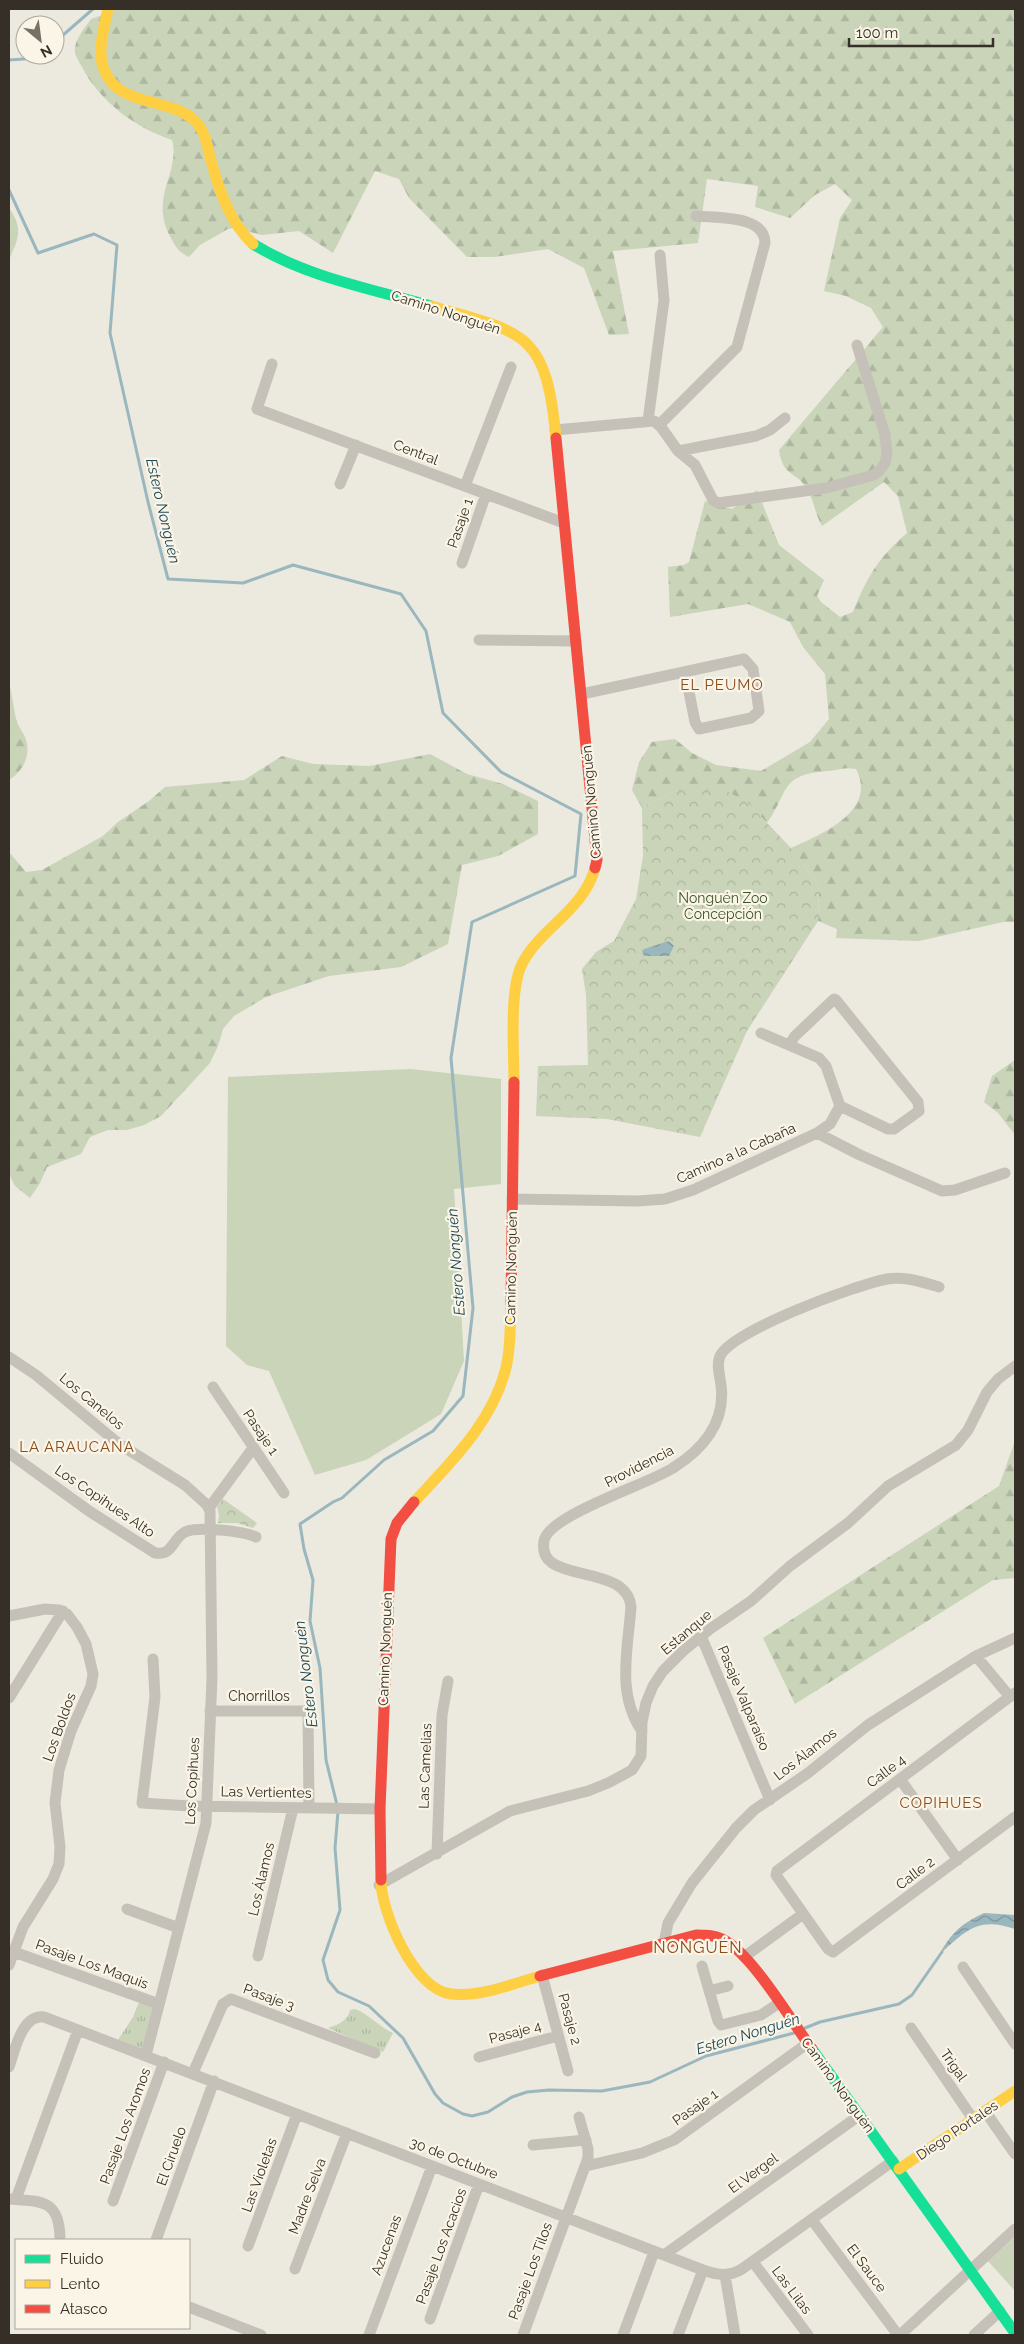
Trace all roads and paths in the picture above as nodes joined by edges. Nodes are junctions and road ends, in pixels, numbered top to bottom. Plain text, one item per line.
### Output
1 (108, 11) edge
2 (696, 216) dead end
3 (660, 255) dead end
4 (857, 346) dead end
5 (272, 364) dead end
6 (511, 366) dead end
7 (785, 418) dead end
8 (653, 423) junction
9 (555, 430) junction
10 (356, 445) junction
11 (678, 451) junction
12 (340, 484) dead end
13 (465, 486) junction
14 (486, 494) junction
15 (564, 523) junction
16 (462, 563) dead end
17 (479, 640) dead end
18 (576, 641) junction
19 (685, 672) junction
20 (582, 694) junction
21 (760, 1033) dead end
22 (789, 1045) junction
23 (840, 1106) junction
24 (817, 1133) junction
25 (1005, 1173) dead end
26 (512, 1199) junction
27 (938, 1287) dead end
28 (9, 1357) edge
29 (1015, 1366) edge
30 (213, 1387) dead end
31 (253, 1448) junction
32 (9, 1453) edge
33 (284, 1493) dead end
34 (209, 1508) junction
35 (211, 1531) junction
36 (256, 1537) dead end
37 (63, 1611) junction
38 (9, 1616) edge
39 (701, 1636) junction
40 (1015, 1638) edge
41 (976, 1656) junction
42 (153, 1659) dead end
43 (448, 1680) dead end
44 (1012, 1695) edge
45 (9, 1698) edge
46 (210, 1711) junction
47 (642, 1731) junction
48 (900, 1779) junction
49 (770, 1800) junction
50 (207, 1806) junction
51 (293, 1808) junction
52 (309, 1808) junction
53 (380, 1809) junction
54 (1015, 1817) edge
55 (437, 1854) junction
56 (958, 1860) junction
57 (379, 1885) junction
58 (127, 1909) dead end
59 (803, 1914) junction
60 (179, 1928) junction
61 (664, 1943) junction
62 (14, 1952) junction
63 (258, 1956) dead end
64 (744, 1957) junction
65 (9, 1965) edge
66 (702, 1966) dead end
67 (963, 1967) dead end
68 (542, 1975) junction
69 (728, 1986) dead end
70 (709, 1991) junction
71 (779, 2003) junction
72 (160, 2004) junction
73 (910, 2028) dead end
74 (78, 2030) junction
75 (558, 2036) junction
76 (807, 2041) junction
77 (1015, 2044) edge
78 (376, 2053) dead end
79 (146, 2055) junction
80 (479, 2057) dead end
81 (164, 2062) junction
82 (9, 2067) edge
83 (568, 2071) dead end
84 (193, 2073) junction
85 (214, 2081) junction
86 (1015, 2091) edge
87 (985, 2111) junction
88 (297, 2114) junction
89 (860, 2115) junction
90 (579, 2117) dead end
91 (973, 2119) junction
92 (347, 2133) junction
93 (586, 2140) junction
94 (533, 2145) dead end
95 (1015, 2154) edge
96 (896, 2165) junction
97 (432, 2166) junction
98 (586, 2166) junction
99 (479, 2184) junction
100 (12, 2199) edge
101 (114, 2201) dead end
102 (566, 2218) junction
103 (812, 2220) junction
104 (1015, 2229) edge
105 (60, 2239) edge
106 (156, 2239) edge
107 (248, 2246) dead end
108 (659, 2254) junction
109 (753, 2262) junction
110 (295, 2269) dead end
111 (703, 2270) junction
112 (970, 2270) junction
113 (725, 2275) junction
114 (190, 2308) edge
115 (1000, 2311) junction
116 (430, 2319) dead end
117 (1015, 2333) edge
118 (261, 2335) edge
119 (369, 2335) edge
120 (523, 2335) edge
121 (623, 2335) edge
122 (678, 2335) edge
123 (735, 2335) edge
124 (808, 2335) edge
125 (899, 2335) edge
126 (974, 2335) edge

1 - 9 main road, Camino Nonguén
2 - 8 street
3 - 8 street
4 - 11 street
5 - 10 street, Central
6 - 13 street
7 - 11 street
8 - 9 street
8 - 11 street
9 - 15 main road, Camino Nonguén
10 - 12 street
10 - 13 street, Central
13 - 14 street, Central
14 - 15 street, Central
14 - 16 street, Pasaje 1
15 - 18 main road, Camino Nonguén
17 - 18 street
18 - 20 main road, Camino Nonguén
19 - 19 street
19 - 20 street
20 - 26 main road, Camino Nonguén
21 - 22 street
22 - 23 street
22 - 23 street
23 - 24 street, Camino a la Cabaña
24 - 25 street
24 - 26 street, Camino a la Cabaña
26 - 53 main road, Camino Nonguén
27 - 47 street, Providencia
28 - 34 street, Los Canelos
29 - 39 street, Estanque
30 - 31 street, Pasaje 1
31 - 33 street, Pasaje 1
31 - 34 street
32 - 35 street, Los Copihues Alto
34 - 35 street
35 - 36 street, Los Copihues Alto
35 - 46 street, Los Copihues
37 - 38 street
37 - 45 street
37 - 62 street, Los Boldos
39 - 47 street, Estanque
39 - 49 street, Pasaje Valparaíso
40 - 41 street, Los Álamos
41 - 44 street
41 - 49 street, Los Álamos
42 - 50 street, Las Vertientes
43 - 55 street, Las Camelias
44 - 48 street, Calle 4
46 - 50 street, Los Copihues
46 - 52 street, Chorrillos
47 - 55 street, Estanque
48 - 56 street
48 - 59 street, Calle 4
49 - 61 street, Los Álamos
50 - 51 street, Las Vertientes
50 - 60 street, Los Copihues
51 - 52 street, Las Vertientes
51 - 63 street, Los Álamos
52 - 53 street, Las Vertientes
53 - 57 main road, Camino Nonguén
54 - 56 street, Calle 2
55 - 57 street, Estanque
56 - 59 street, Calle 2
57 - 68 main road, Camino Nonguén
58 - 60 street
59 - 64 street
60 - 72 street, Los Copihues
61 - 64 main road, Camino Nonguén
61 - 68 main road, Camino Nonguén
62 - 65 street, Los Boldos
62 - 72 street, Pasaje Los Maquis
64 - 71 main road, Camino Nonguén
66 - 70 street
67 - 77 street
68 - 75 street, Pasaje 2
69 - 70 street
70 - 71 street
71 - 76 main road, Camino Nonguén
72 - 79 street, Los Copihues
73 - 91 street, Trigal
74 - 79 street, 30 de Octubre
74 - 82 street, 30 de Octubre
74 - 100 street
75 - 80 street, Pasaje 4
75 - 83 street, Pasaje 2
76 - 89 main road, Camino Nonguén
76 - 98 street, Pasaje 1
78 - 84 street, Pasaje 3
79 - 81 street, 30 de Octubre
81 - 84 street, 30 de Octubre
81 - 101 street, Pasaje Los Aromos
84 - 85 street, 30 de Octubre
85 - 88 street, 30 de Octubre
85 - 106 street, El Ciruelo
86 - 87 main road, Diego Portales
87 - 91 main road, Diego Portales
87 - 95 street
88 - 92 street, 30 de Octubre
88 - 107 street, Las Violetas
89 - 96 main road, Camino Nonguén
89 - 108 street, El Vergel
90 - 93 street
91 - 96 main road, Diego Portales
92 - 97 street, 30 de Octubre
92 - 110 street, Madre Selva
93 - 94 street
93 - 98 street
96 - 103 street
96 - 112 main road, Camino Nonguén
97 - 99 street, 30 de Octubre
97 - 119 street, Azucenas
98 - 102 street
99 - 102 street, 30 de Octubre
99 - 116 street, Pasaje Los Acacios
100 - 105 street
102 - 108 street, 30 de Octubre
102 - 120 street, Pasaje Los Tilos
103 - 109 street
103 - 125 street, El Sauce
104 - 112 street
108 - 111 street, 30 de Octubre
108 - 121 street
109 - 113 street
109 - 124 street, Las Lilas
111 - 113 street, 30 de Octubre
111 - 122 street
112 - 115 main road, Camino Nonguén
112 - 125 street
113 - 123 street
114 - 118 street
115 - 117 main road, Camino Nonguén
115 - 126 street

